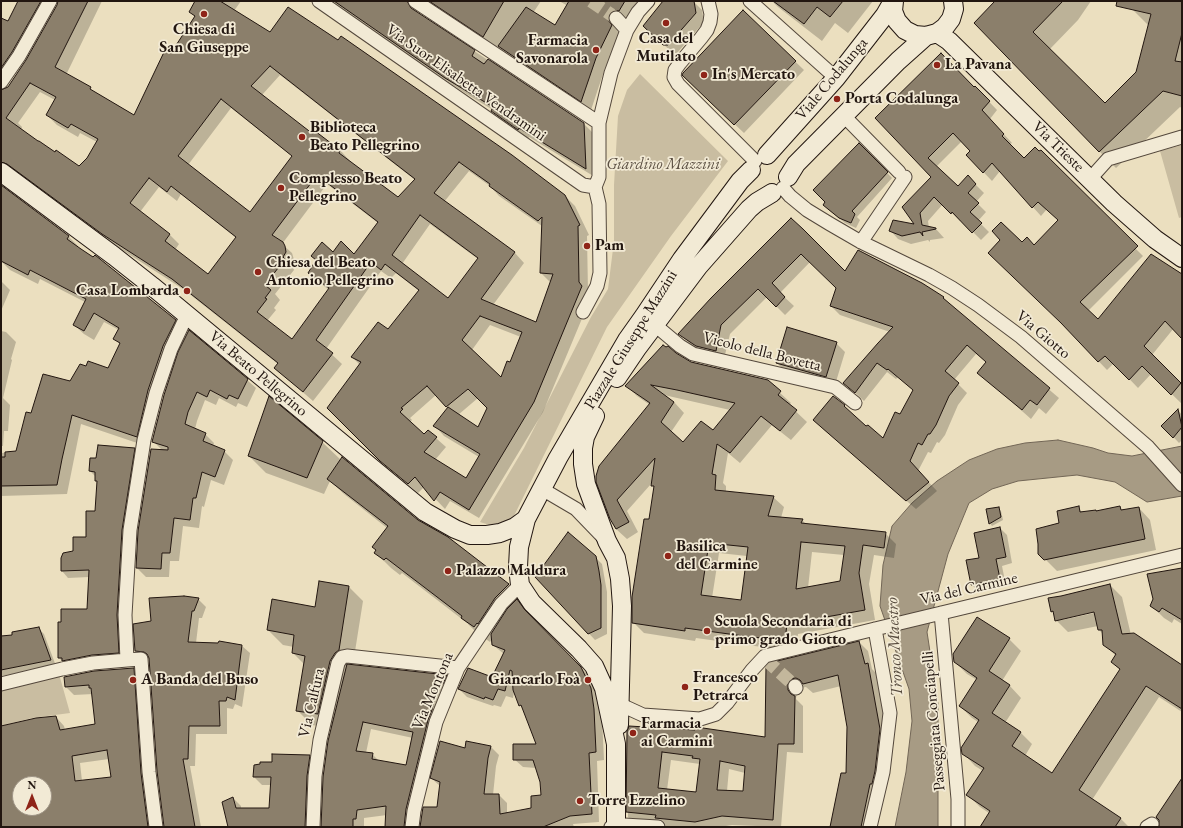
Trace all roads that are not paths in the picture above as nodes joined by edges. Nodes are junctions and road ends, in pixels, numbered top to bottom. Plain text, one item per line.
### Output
1 (50, 1) edge
2 (319, 1) edge
3 (415, 1) edge
4 (648, 1) edge
5 (708, 1) edge
6 (750, 1) edge
7 (893, 1) edge
8 (953, 1) edge
9 (616, 18) tunnel mouth
10 (627, 30) junction
11 (932, 34) junction
12 (836, 78) junction
13 (1, 82) edge
14 (844, 116) junction
15 (599, 122) junction
16 (1182, 137) edge
17 (758, 162) junction
18 (1, 172) edge
19 (1090, 179) junction
20 (781, 186) junction
21 (595, 187) junction
22 (861, 242) junction
23 (1182, 258) edge
24 (583, 312) dead end
25 (187, 315) junction
26 (650, 320) junction
27 (855, 403) dead end
28 (1182, 486) edge
29 (542, 489) junction
30 (526, 519) junction
31 (607, 541) junction
32 (1182, 555) edge
33 (520, 585) junction
34 (937, 614) junction
35 (878, 628) junction
36 (620, 652) junction
37 (586, 656) junction
38 (127, 660) junction
39 (458, 668) junction
40 (1, 684) edge
41 (604, 688) junction
42 (620, 704) junction
43 (616, 744) junction
44 (156, 827) edge
45 (313, 827) edge
46 (412, 827) edge
47 (615, 827) edge
48 (658, 827) edge
49 (870, 827) edge
50 (958, 827) edge

1 - 13 street
2 - 21 street, Via Suor Elisabetta Vendramini
3 - 15 street
4 - 10 street
5 - 17 street
6 - 12 street
7 - 11 street
7 - 12 street, Viale Codalunga
8 - 11 street, Viale Codalunga
9 - 10 street
10 - 15 street
11 - 14 street, Viale Codalunga
11 - 19 street, Via Trieste
12 - 17 street, Viale Codalunga
14 - 20 street, Viale Codalunga
14 - 22 street
15 - 21 street
16 - 19 street
17 - 20 street
17 - 20 street
17 - 26 street, Piazzale Giuseppe Mazzini
18 - 25 street, Via Beato Pellegrino
19 - 23 street, Via Trieste
20 - 22 street, Via Giotto
20 - 26 street, Piazzale Giuseppe Mazzini
21 - 24 street
22 - 28 street, Via Giotto
25 - 30 street, Via Beato Pellegrino
25 - 38 street
26 - 27 street, Vicolo della Bovetta
26 - 29 street, Piazzale Giuseppe Mazzini
26 - 31 street, Piazzale Giuseppe Mazzini
29 - 30 street, Piazzale Giuseppe Mazzini
29 - 31 street
30 - 33 street, Piazzale Giuseppe Mazzini
31 - 36 street
32 - 34 street, Via del Carmine
33 - 37 street
33 - 39 street, Via Montona
34 - 35 street, Via del Carmine
34 - 50 street, Passeggiata Conciapelli
35 - 42 street, Via del Carmine
35 - 49 street
36 - 37 street
36 - 42 street
37 - 41 street
38 - 40 street
38 - 44 street
39 - 45 street, Via Calfura
39 - 46 street, Via Montona
41 - 42 street
41 - 43 street
42 - 43 street
43 - 47 street
47 - 48 street

